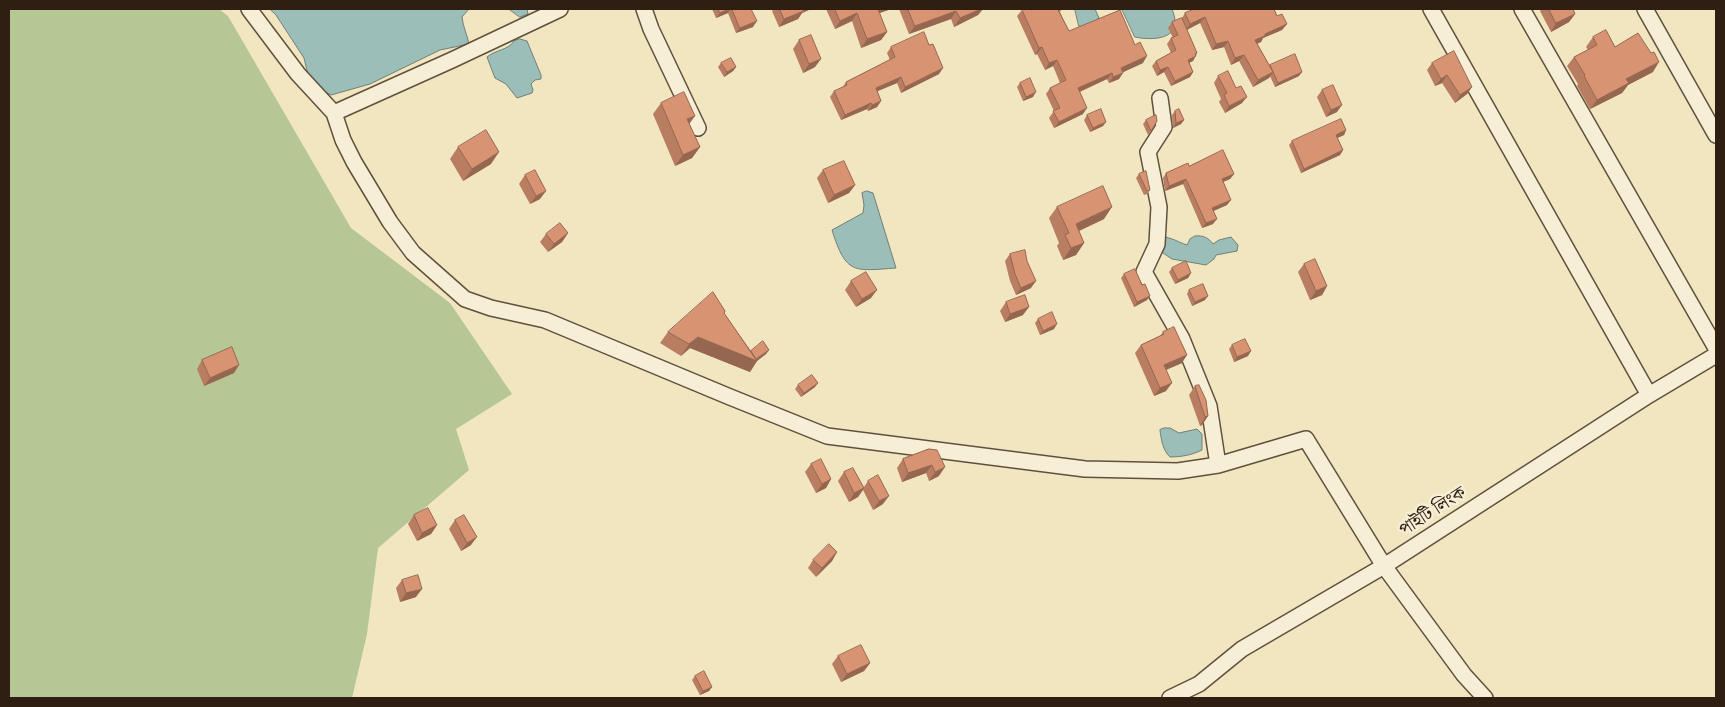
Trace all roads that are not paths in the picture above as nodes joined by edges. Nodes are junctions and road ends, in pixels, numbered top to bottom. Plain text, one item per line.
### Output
1 (249, 9) edge
2 (560, 9) edge
3 (644, 9) edge
4 (1431, 9) edge
5 (1522, 9) edge
6 (1645, 9) edge
7 (1160, 98) dead end
8 (334, 113) junction
9 (698, 128) dead end
10 (1716, 136) edge
11 (1716, 348) edge
12 (1716, 355) edge
13 (1649, 395) junction
14 (1218, 465) junction
15 (1384, 566) junction
16 (1170, 698) edge
17 (1486, 698) edge

1 - 8 street
2 - 8 street
3 - 9 street
4 - 13 street
5 - 11 street
6 - 10 street
7 - 14 street
8 - 14 street
12 - 13 street, পাইটি লিংক
13 - 15 street, পাইটি লিংক
14 - 15 street
15 - 16 street, পাইটি লিংক
15 - 17 street

